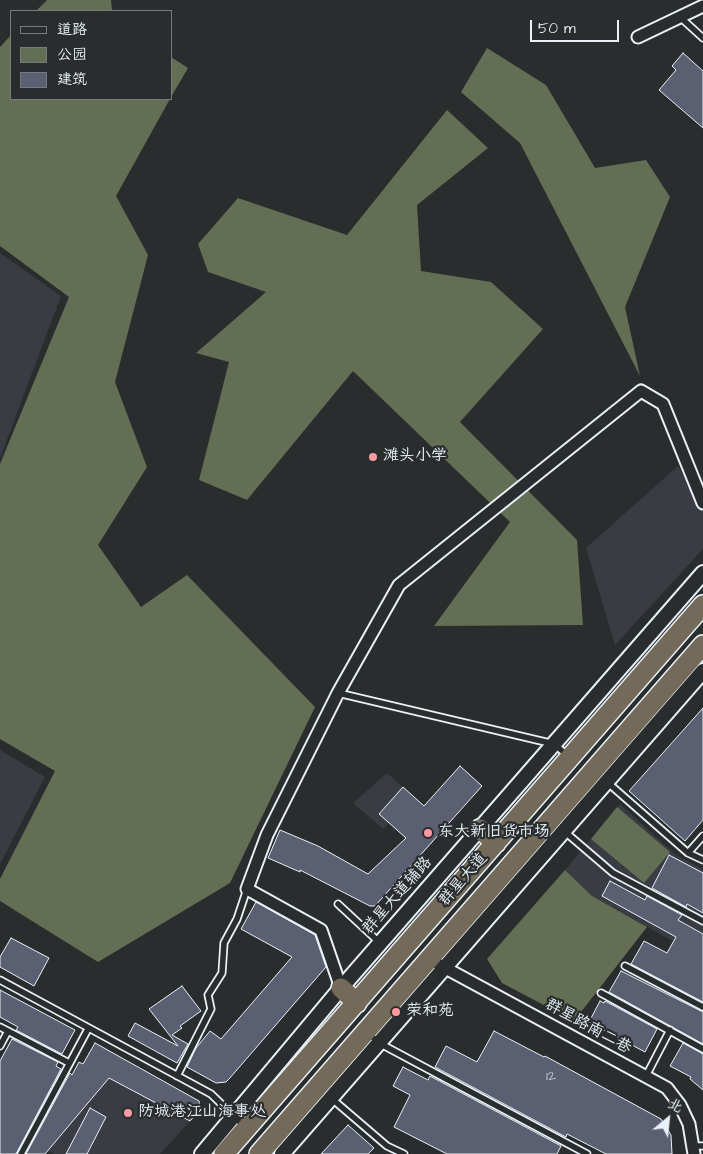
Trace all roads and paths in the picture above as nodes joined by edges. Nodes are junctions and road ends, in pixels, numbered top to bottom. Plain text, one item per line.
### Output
1 (703, 6) edge
2 (680, 17) junction
3 (638, 37) dead end
4 (703, 38) edge
5 (703, 503) edge
6 (703, 573) edge
7 (703, 605) edge
8 (703, 645) edge
9 (703, 671) edge
10 (338, 693) junction
11 (554, 744) junction
12 (571, 758) junction
13 (601, 776) junction
14 (558, 825) junction
15 (480, 828) junction
16 (703, 836) edge
17 (496, 843) junction
18 (688, 853) junction
19 (703, 860) edge
20 (247, 889) junction
21 (338, 904) dead end
22 (703, 921) edge
23 (380, 943) junction
24 (437, 964) junction
25 (625, 966) dead end
26 (0, 980) edge
27 (341, 988) junction
28 (601, 993) dead end
29 (357, 1003) junction
30 (703, 1007) edge
31 (0, 1027) edge
32 (88, 1029) junction
33 (670, 1030) junction
34 (8, 1031) junction
35 (373, 1038) junction
36 (0, 1046) edge
37 (703, 1049) edge
38 (69, 1063) junction
39 (300, 1069) junction
40 (177, 1076) junction
41 (646, 1077) junction
42 (325, 1092) junction
43 (240, 1122) junction
44 (697, 1149) edge
45 (21, 1154) edge
46 (202, 1154) edge
47 (224, 1154) edge
48 (259, 1154) edge
49 (282, 1154) edge
50 (404, 1154) edge
51 (586, 1154) edge

1 - 2 street
2 - 3 street
2 - 4 lane
5 - 10 street
6 - 11 street, 群星大道辅路
7 - 12 highway, 群星大道
8 - 13 highway, 群星大道
9 - 13 street
10 - 11 lane
10 - 20 street
11 - 12 lane
11 - 15 street, 群星大道辅路
12 - 17 highway, 群星大道
13 - 14 highway, 群星大道
13 - 18 lane
14 - 22 lane
14 - 24 highway, 群星大道
15 - 17 highway
15 - 23 street, 群星大道辅路
16 - 18 lane
17 - 29 highway, 群星大道
18 - 19 lane
20 - 27 street
20 - 40 lane
21 - 23 lane
23 - 27 street, 群星大道辅路
24 - 35 highway, 群星大道
24 - 41 street, 群星路南二巷
25 - 30 lane
26 - 32 lane
27 - 29 highway
27 - 43 street, 群星大道辅路
28 - 33 lane
29 - 39 highway, 群星大道
31 - 34 lane
32 - 38 lane
32 - 40 lane
33 - 37 lane
33 - 41 lane
34 - 36 lane
34 - 38 lane
35 - 42 highway, 群星大道
35 - 51 lane
38 - 45 lane
39 - 42 highway
39 - 43 highway, 群星大道
40 - 43 lane
41 - 44 street, 群星路南二巷
42 - 48 highway, 群星大道
42 - 49 street
42 - 50 lane
43 - 46 street, 群星大道辅路
43 - 47 highway, 群星大道

